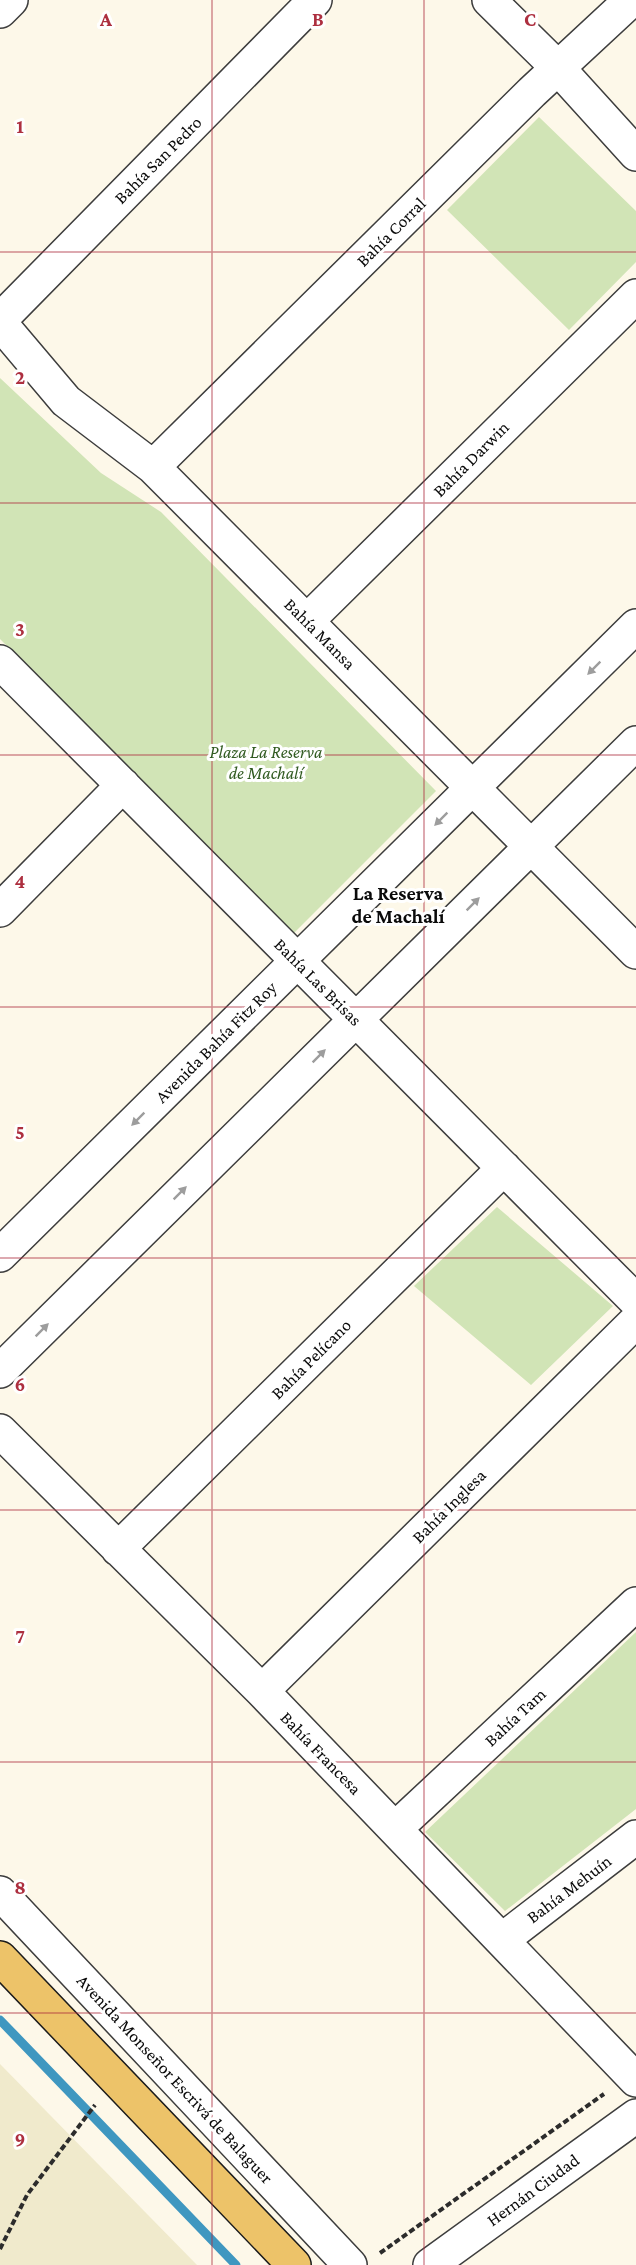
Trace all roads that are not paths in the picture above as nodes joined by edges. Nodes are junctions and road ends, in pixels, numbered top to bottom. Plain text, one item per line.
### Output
1 (11, 0) edge
2 (315, 0) edge
3 (489, 0) edge
4 (631, 0) edge
5 (0, 10) edge
6 (558, 68) junction
7 (636, 154) edge
8 (636, 296) edge
9 (0, 321) edge
10 (153, 467) junction
11 (307, 621) junction
12 (636, 626) edge
13 (0, 662) edge
14 (636, 743) edge
15 (123, 785) junction
16 (472, 788) junction
17 (531, 846) junction
18 (0, 910) edge
19 (636, 952) edge
20 (297, 961) junction
21 (356, 1019) junction
22 (504, 1168) junction
23 (0, 1255) edge
24 (636, 1301) edge
25 (636, 1321) edge
26 (0, 1371) edge
27 (0, 1431) edge
28 (118, 1549) junction
29 (636, 1604) edge
30 (262, 1691) junction
31 (395, 1829) junction
32 (636, 1837) edge
33 (0, 1893) edge
34 (502, 1940) junction
35 (0, 1958) edge
36 (633, 2078) edge
37 (636, 2116) edge
38 (361, 2262) edge
39 (294, 2265) edge
40 (430, 2265) edge

1 - 5 street
2 - 9 street, Bahía San Pedro
3 - 6 street
4 - 6 street, Bahía Corral
6 - 7 street
6 - 10 street, Bahía Corral
8 - 11 street, Bahía Darwin
9 - 10 street, Bahía Mansa
10 - 11 street, Bahía Mansa
11 - 16 street, Bahía Mansa
12 -> 16 street, Avenida Bahía Fitz Roy
13 - 15 street, Bahía Las Brisas
14 - 17 street
15 - 18 street
15 - 20 street, Bahía Las Brisas
16 - 17 street, Bahía Mansa
16 -> 20 street, Avenida Bahía Fitz Roy
17 - 19 street, Bahía Mansa
21 -> 17 street
20 - 21 street, Bahía Las Brisas
20 -> 23 street, Avenida Bahía Fitz Roy
21 - 22 street, Bahía Las Brisas
26 -> 21 street
22 - 24 street, Bahía Las Brisas
22 - 28 street, Bahía Pelícano
25 - 30 street, Bahía Inglesa
27 - 28 street, Bahía Francesa
28 - 30 street, Bahía Francesa
29 - 31 street, Bahía Tam
30 - 31 street, Bahía Francesa
31 - 34 street, Bahía Francesa
32 - 34 street, Bahía Mehuín
33 - 38 street, Avenida Monseñor Escrivá de Balaguer
34 - 36 street, Bahía Francesa
35 - 39 main road
37 - 40 street, Hernán Ciudad

